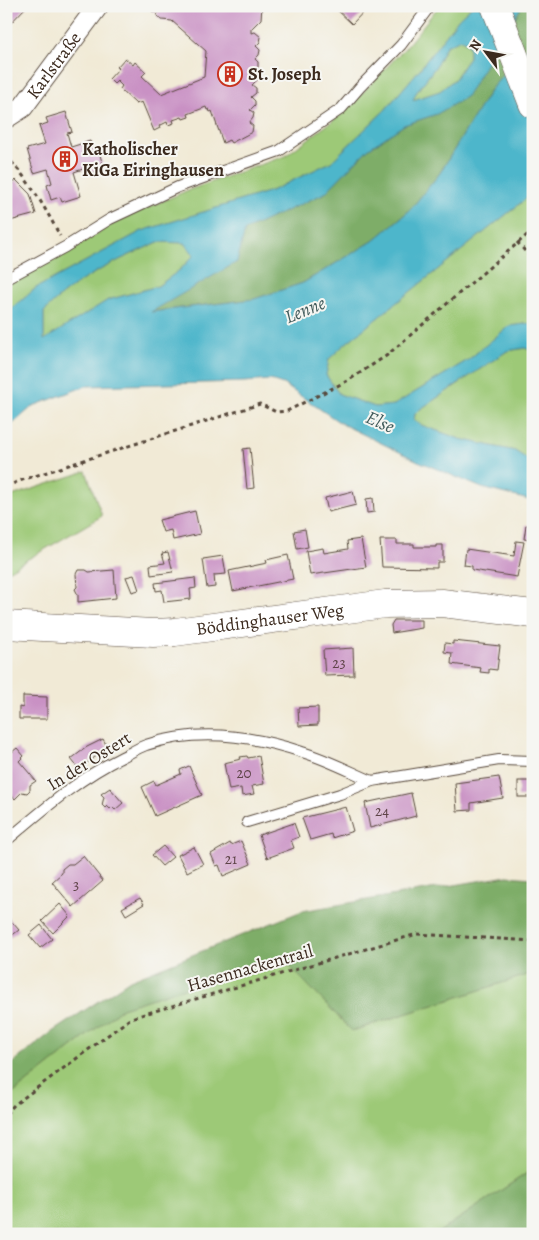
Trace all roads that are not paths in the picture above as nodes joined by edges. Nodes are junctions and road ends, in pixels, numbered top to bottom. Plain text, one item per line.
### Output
1 (98, 6) edge
2 (430, 6) edge
3 (495, 6) edge
4 (533, 104) edge
5 (6, 118) edge
6 (6, 280) edge
7 (533, 614) edge
8 (6, 625) edge
9 (533, 761) edge
10 (372, 781) junction
11 (247, 822) dead end
12 (6, 841) edge

1 - 5 street, Karlstraße
2 - 6 lane
3 - 4 street
7 - 8 street, Böddinghauser Weg
9 - 10 lane
10 - 11 lane
10 - 12 lane, In der Ostert

